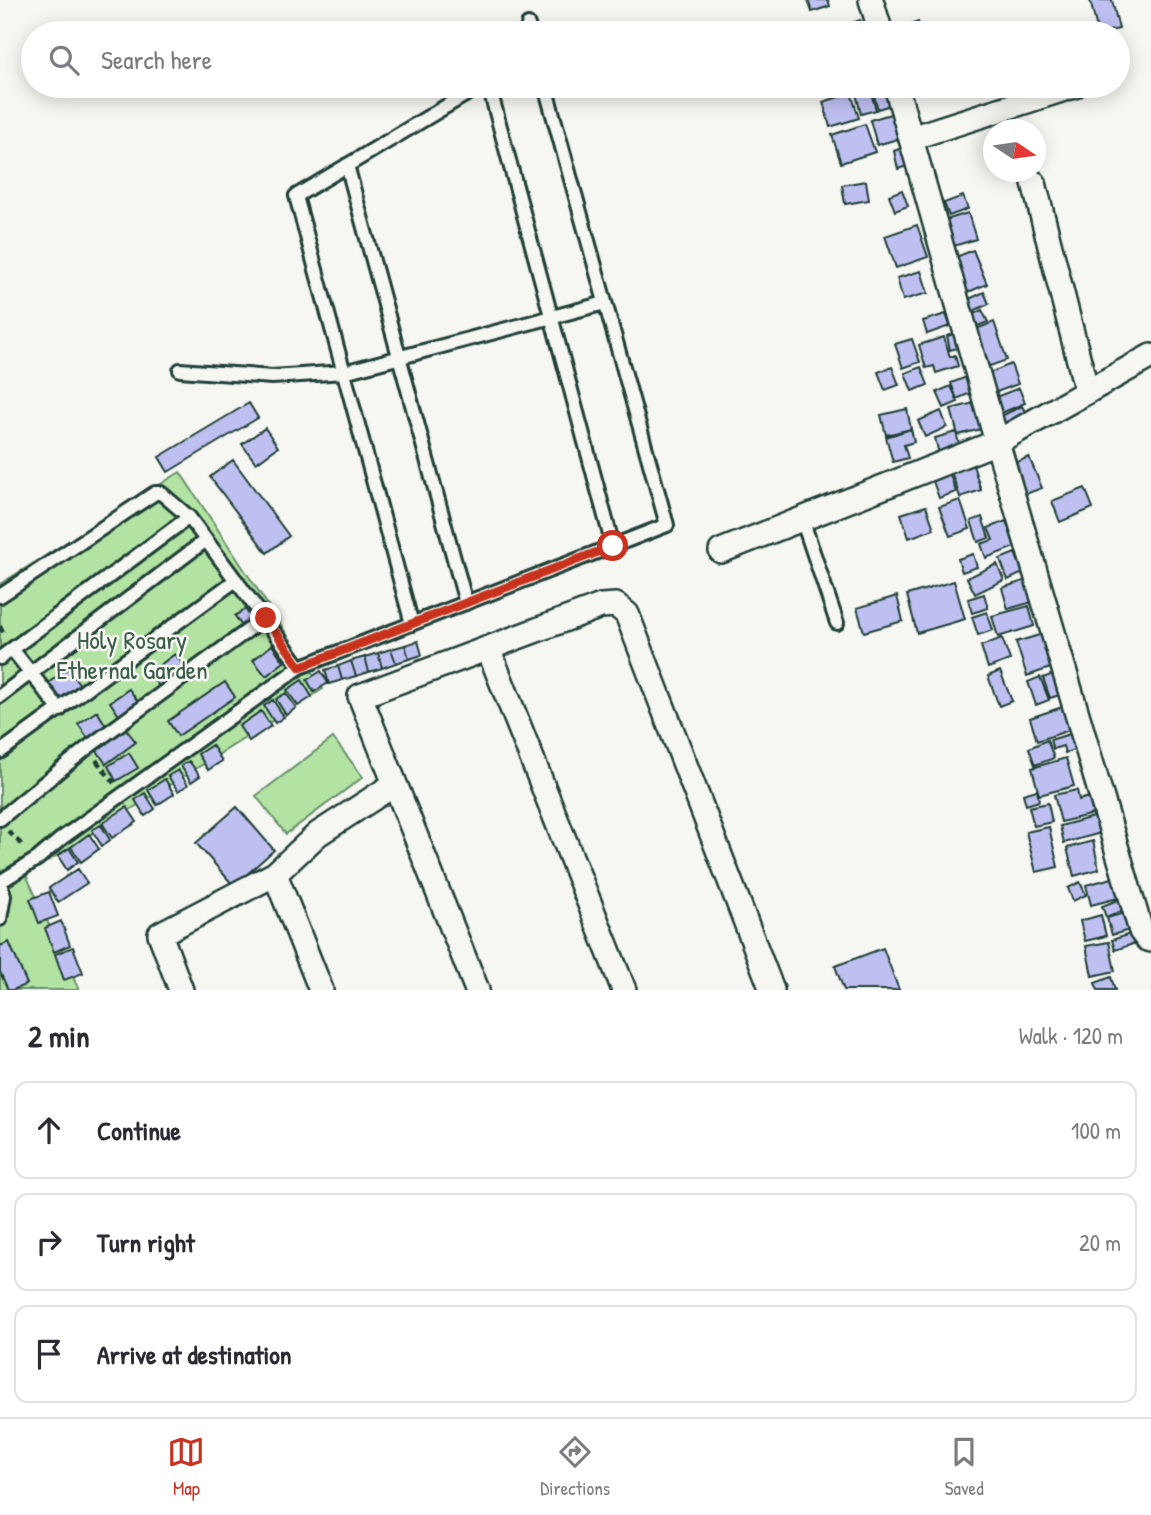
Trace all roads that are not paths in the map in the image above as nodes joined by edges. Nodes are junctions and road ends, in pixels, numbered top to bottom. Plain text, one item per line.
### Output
1 (871, 0) edge
2 (877, 21) edge
3 (460, 98) edge
4 (492, 98) edge
5 (548, 98) edge
6 (899, 98) edge
7 (1036, 98) edge
8 (911, 138) junction
9 (348, 165) junction
10 (1034, 183) dead end
11 (605, 303) junction
12 (552, 316) junction
13 (399, 356) junction
14 (1151, 356) edge
15 (180, 370) dead end
16 (344, 372) junction
17 (1087, 392) junction
18 (997, 442) junction
19 (189, 517) junction
20 (802, 519) junction
21 (206, 540) junction
22 (613, 546) junction
23 (721, 551) dead end
24 (236, 580) junction
25 (0, 596) edge
26 (466, 603) junction
27 (266, 618) junction
28 (837, 623) dead end
29 (412, 624) junction
30 (488, 648) junction
31 (12, 649) junction
32 (0, 658) edge
33 (300, 667) junction
34 (30, 673) junction
35 (0, 695) edge
36 (60, 710) junction
37 (0, 752) edge
38 (395, 784) junction
39 (0, 821) edge
40 (275, 874) junction
41 (0, 883) edge
42 (0, 919) edge
43 (1149, 940) edge
44 (181, 990) edge
45 (321, 990) edge
46 (477, 990) edge
47 (624, 990) edge
48 (772, 990) edge

1 - 2 street
3 - 9 lane
4 - 12 lane
5 - 11 lane
6 - 8 street
7 - 8 street
8 - 18 street
9 - 13 lane
9 - 16 lane
10 - 17 street
11 - 12 lane
11 - 22 lane
12 - 13 lane
12 - 22 lane
13 - 16 lane
13 - 26 lane
14 - 17 street
15 - 16 lane
16 - 29 lane
17 - 18 street
18 - 20 street
18 - 43 street
19 - 21 lane
19 - 25 lane
19 - 31 lane
20 - 23 street
20 - 28 lane
21 - 24 lane
21 - 34 lane
22 - 26 lane
24 - 27 lane
24 - 36 lane
26 - 29 lane
27 - 33 lane
27 - 39 lane
29 - 33 lane
30 - 38 street
30 - 47 street
30 - 48 street
31 - 32 lane
31 - 34 lane
33 - 41 lane
34 - 35 lane
34 - 36 lane
36 - 37 lane
38 - 40 street
38 - 46 street
40 - 44 street
40 - 45 street
41 - 42 lane

